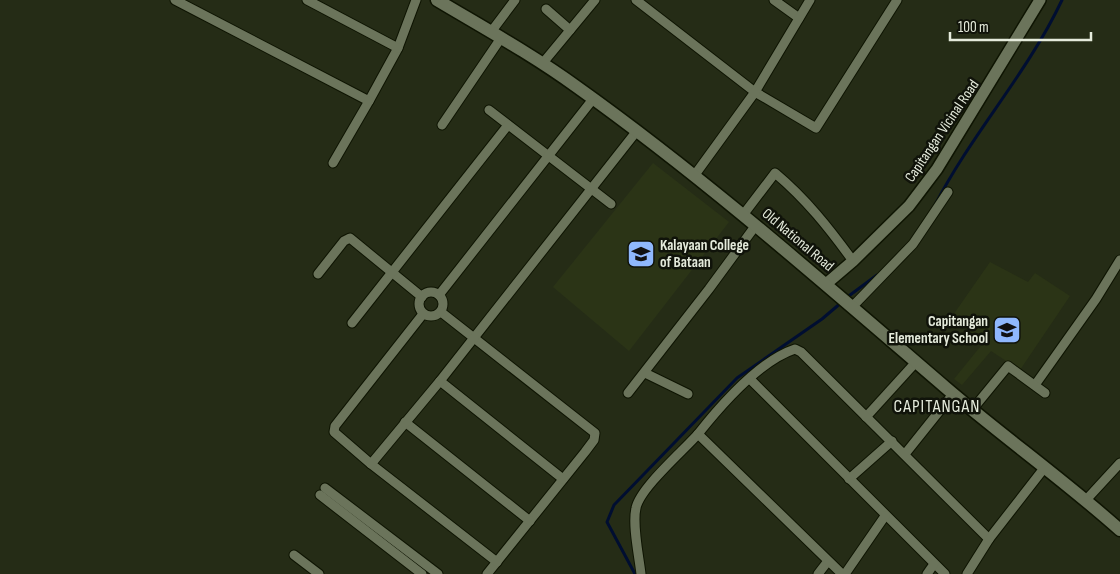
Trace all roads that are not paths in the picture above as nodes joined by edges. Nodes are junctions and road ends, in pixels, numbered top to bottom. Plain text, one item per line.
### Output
1 (175, 0) edge
2 (307, 0) edge
3 (416, 0) edge
4 (437, 0) edge
5 (516, 0) edge
6 (594, 0) edge
7 (636, 0) edge
8 (774, 0) edge
9 (810, 0) edge
10 (897, 0) edge
11 (1040, 0) edge
12 (546, 9) dead end
13 (799, 18) junction
14 (570, 30) junction
15 (496, 35) junction
16 (398, 48) junction
17 (542, 64) junction
18 (755, 92) junction
19 (593, 99) junction
20 (369, 101) junction
21 (489, 110) dead end
22 (442, 125) dead end
23 (508, 125) junction
24 (636, 132) junction
25 (548, 156) junction
26 (333, 163) dead end
27 (694, 176) junction
28 (590, 189) junction
29 (948, 192) dead end
30 (611, 204) dead end
31 (742, 215) junction
32 (756, 226) junction
33 (1120, 260) edge
34 (853, 261) junction
35 (392, 273) junction
36 (318, 274) dead end
37 (826, 284) junction
38 (439, 295) junction
39 (422, 297) junction
40 (846, 301) junction
41 (441, 312) junction
42 (423, 314) junction
43 (352, 323) dead end
44 (473, 338) junction
45 (916, 362) junction
46 (645, 373) junction
47 (750, 378) junction
48 (440, 381) junction
49 (1035, 385) junction
50 (628, 393) dead end
51 (1045, 393) dead end
52 (688, 394) dead end
53 (953, 394) junction
54 (972, 410) junction
55 (866, 417) junction
56 (405, 422) junction
57 (698, 434) junction
58 (892, 441) junction
59 (905, 454) junction
60 (1120, 463) edge
61 (371, 464) junction
62 (1044, 467) junction
63 (563, 479) junction
64 (849, 479) junction
65 (1086, 500) junction
66 (885, 516) junction
67 (530, 521) junction
68 (1120, 530) edge
69 (989, 539) junction
70 (294, 555) dead end
71 (828, 561) junction
72 (497, 562) junction
73 (934, 564) junction
74 (319, 574) edge
75 (422, 574) edge
76 (438, 574) edge
77 (487, 574) edge
78 (641, 574) edge
79 (818, 574) edge
80 (844, 574) edge
81 (927, 574) edge
82 (945, 574) edge
83 (967, 574) edge

1 - 20 street
2 - 16 street
3 - 16 street
4 - 15 main road, Old National Road
5 - 15 street
6 - 14 street
7 - 18 street
8 - 13 street
9 - 13 street
10 - 18 street
11 - 34 street, Capitangan Vicinal Road
12 - 14 street
13 - 18 street
14 - 17 street
15 - 17 main road, Old National Road
15 - 22 street
16 - 20 street
17 - 19 main road, Old National Road
18 - 27 street
19 - 24 main road, Old National Road
19 - 25 street
20 - 26 street
21 - 23 street
23 - 25 street
23 - 35 street
24 - 27 main road, Old National Road
24 - 28 street
25 - 28 street
25 - 38 street
27 - 31 main road, Old National Road
28 - 30 street
28 - 44 street
29 - 40 street
31 - 32 main road, Old National Road
31 - 34 street
32 - 37 main road, Old National Road
32 - 46 street
33 - 49 street
34 - 37 street, Capitangan Vicinal Road
35 - 36 street
35 - 39 street
35 - 43 street
37 - 40 main road, Old National Road
38 - 39 street
38 - 41 street
39 - 42 street
40 - 45 main road, Old National Road
41 - 42 street
41 - 44 street
42 - 61 street
44 - 48 street
44 - 63 street
45 - 53 main road, Old National Road
45 - 55 street
46 - 50 street
46 - 52 street
47 - 55 street
47 - 57 street
47 - 64 street
48 - 56 street
48 - 63 street
49 - 51 street
49 - 54 street
53 - 54 main road, Old National Road
53 - 59 street
54 - 62 main road, Old National Road
55 - 58 street
56 - 61 street
56 - 67 street
57 - 71 street
57 - 78 street
58 - 59 street
58 - 64 street
59 - 69 street
60 - 65 street
61 - 72 street
62 - 65 main road, Old National Road
62 - 69 street
63 - 67 street
64 - 66 street
65 - 68 main road, Old National Road
66 - 73 street
66 - 80 street
67 - 72 street
69 - 83 street
70 - 74 street
71 - 79 street
71 - 80 street
72 - 77 street
73 - 81 street
73 - 82 street
75 - 76 street

